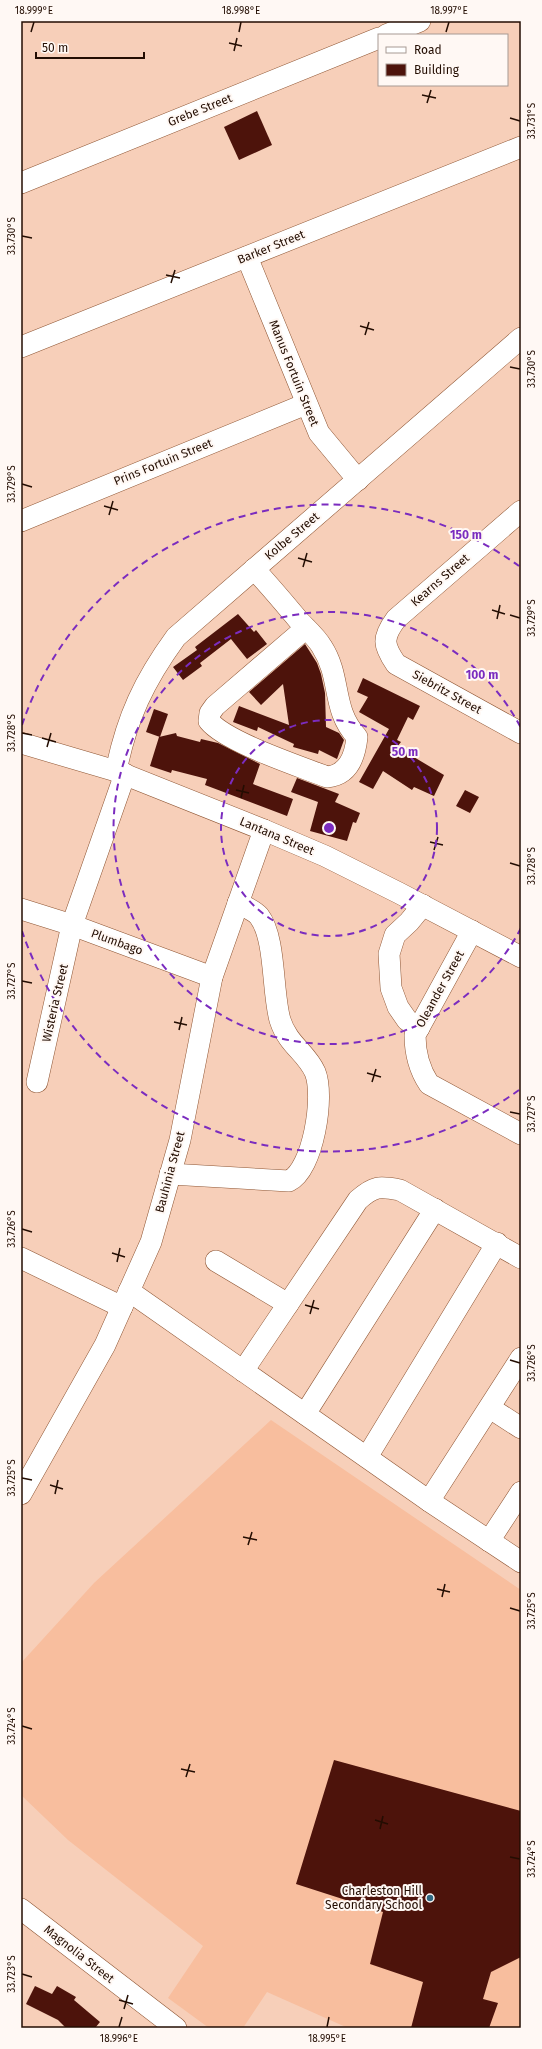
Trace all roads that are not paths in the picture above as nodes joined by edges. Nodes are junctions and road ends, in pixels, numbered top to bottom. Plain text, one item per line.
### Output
1 (420, 21) edge
2 (393, 29) edge
3 (378, 38) edge
4 (521, 147) edge
5 (21, 183) edge
6 (247, 257) junction
7 (521, 338) edge
8 (21, 347) edge
9 (306, 404) junction
10 (358, 480) junction
11 (521, 510) edge
12 (21, 521) edge
13 (254, 569) junction
14 (306, 628) junction
15 (385, 640) joint
16 (521, 733) edge
17 (21, 743) edge
18 (120, 773) junction
19 (264, 830) junction
20 (238, 903) junction
21 (423, 905) junction
22 (21, 909) edge
23 (72, 925) junction
24 (472, 931) junction
25 (521, 957) edge
26 (212, 977) junction
27 (419, 1028) junction
28 (37, 1082) dead end
29 (521, 1134) edge
30 (170, 1174) junction
31 (435, 1209) junction
32 (497, 1243) junction
33 (21, 1258) edge
34 (521, 1258) edge
35 (216, 1261) dead end
36 (125, 1299) junction
37 (288, 1304) junction
38 (521, 1358) edge
39 (243, 1371) junction
40 (490, 1408) junction
41 (305, 1414) junction
42 (521, 1428) edge
43 (367, 1458) junction
44 (521, 1492) edge
45 (21, 1494) edge
46 (429, 1501) junction
47 (489, 1541) junction
48 (521, 1562) edge
49 (21, 1909) edge
50 (176, 2028) edge

1 - 2 street
3 - 5 street, Grebe Street
4 - 6 street, Barker Street
6 - 8 street, Barker Street
6 - 9 street, Manus Fortuin Street
7 - 10 street, Kolbe Street
9 - 10 street, Manus Fortuin Street
9 - 12 street, Prins Fortuin Street
10 - 13 street, Kolbe Street
11 - 15 street, Kearns Street
13 - 14 street
13 - 18 street, Kolbe Street
14 - 14 street
15 - 16 street, Siebritz Street
17 - 18 street, Lantana Street
18 - 19 street, Lantana Street
18 - 23 street, Kolbe Street
19 - 20 street, Bauhinia Street
19 - 21 street, Lantana Street
20 - 26 street, Bauhinia Street
20 - 30 street
21 - 24 street, Lantana Street
21 - 27 street
22 - 23 street, Plumbago
23 - 26 street, Plumbago
23 - 28 street, Wisteria Street
24 - 25 street, Lantana Street
24 - 27 street, Oleander Street
26 - 30 street, Bauhinia Street
27 - 29 street, Oleander Street
30 - 36 street, Bauhinia Street
31 - 32 street
31 - 37 street
31 - 41 street
32 - 34 street
32 - 43 street
33 - 36 street
35 - 37 street
36 - 39 street
36 - 45 street, Bauhinia Street
37 - 39 street
38 - 40 street
39 - 41 street
40 - 42 street
40 - 46 street
41 - 43 street
43 - 46 street
44 - 47 street
46 - 47 street
47 - 48 street
49 - 50 street, Magnolia Street

